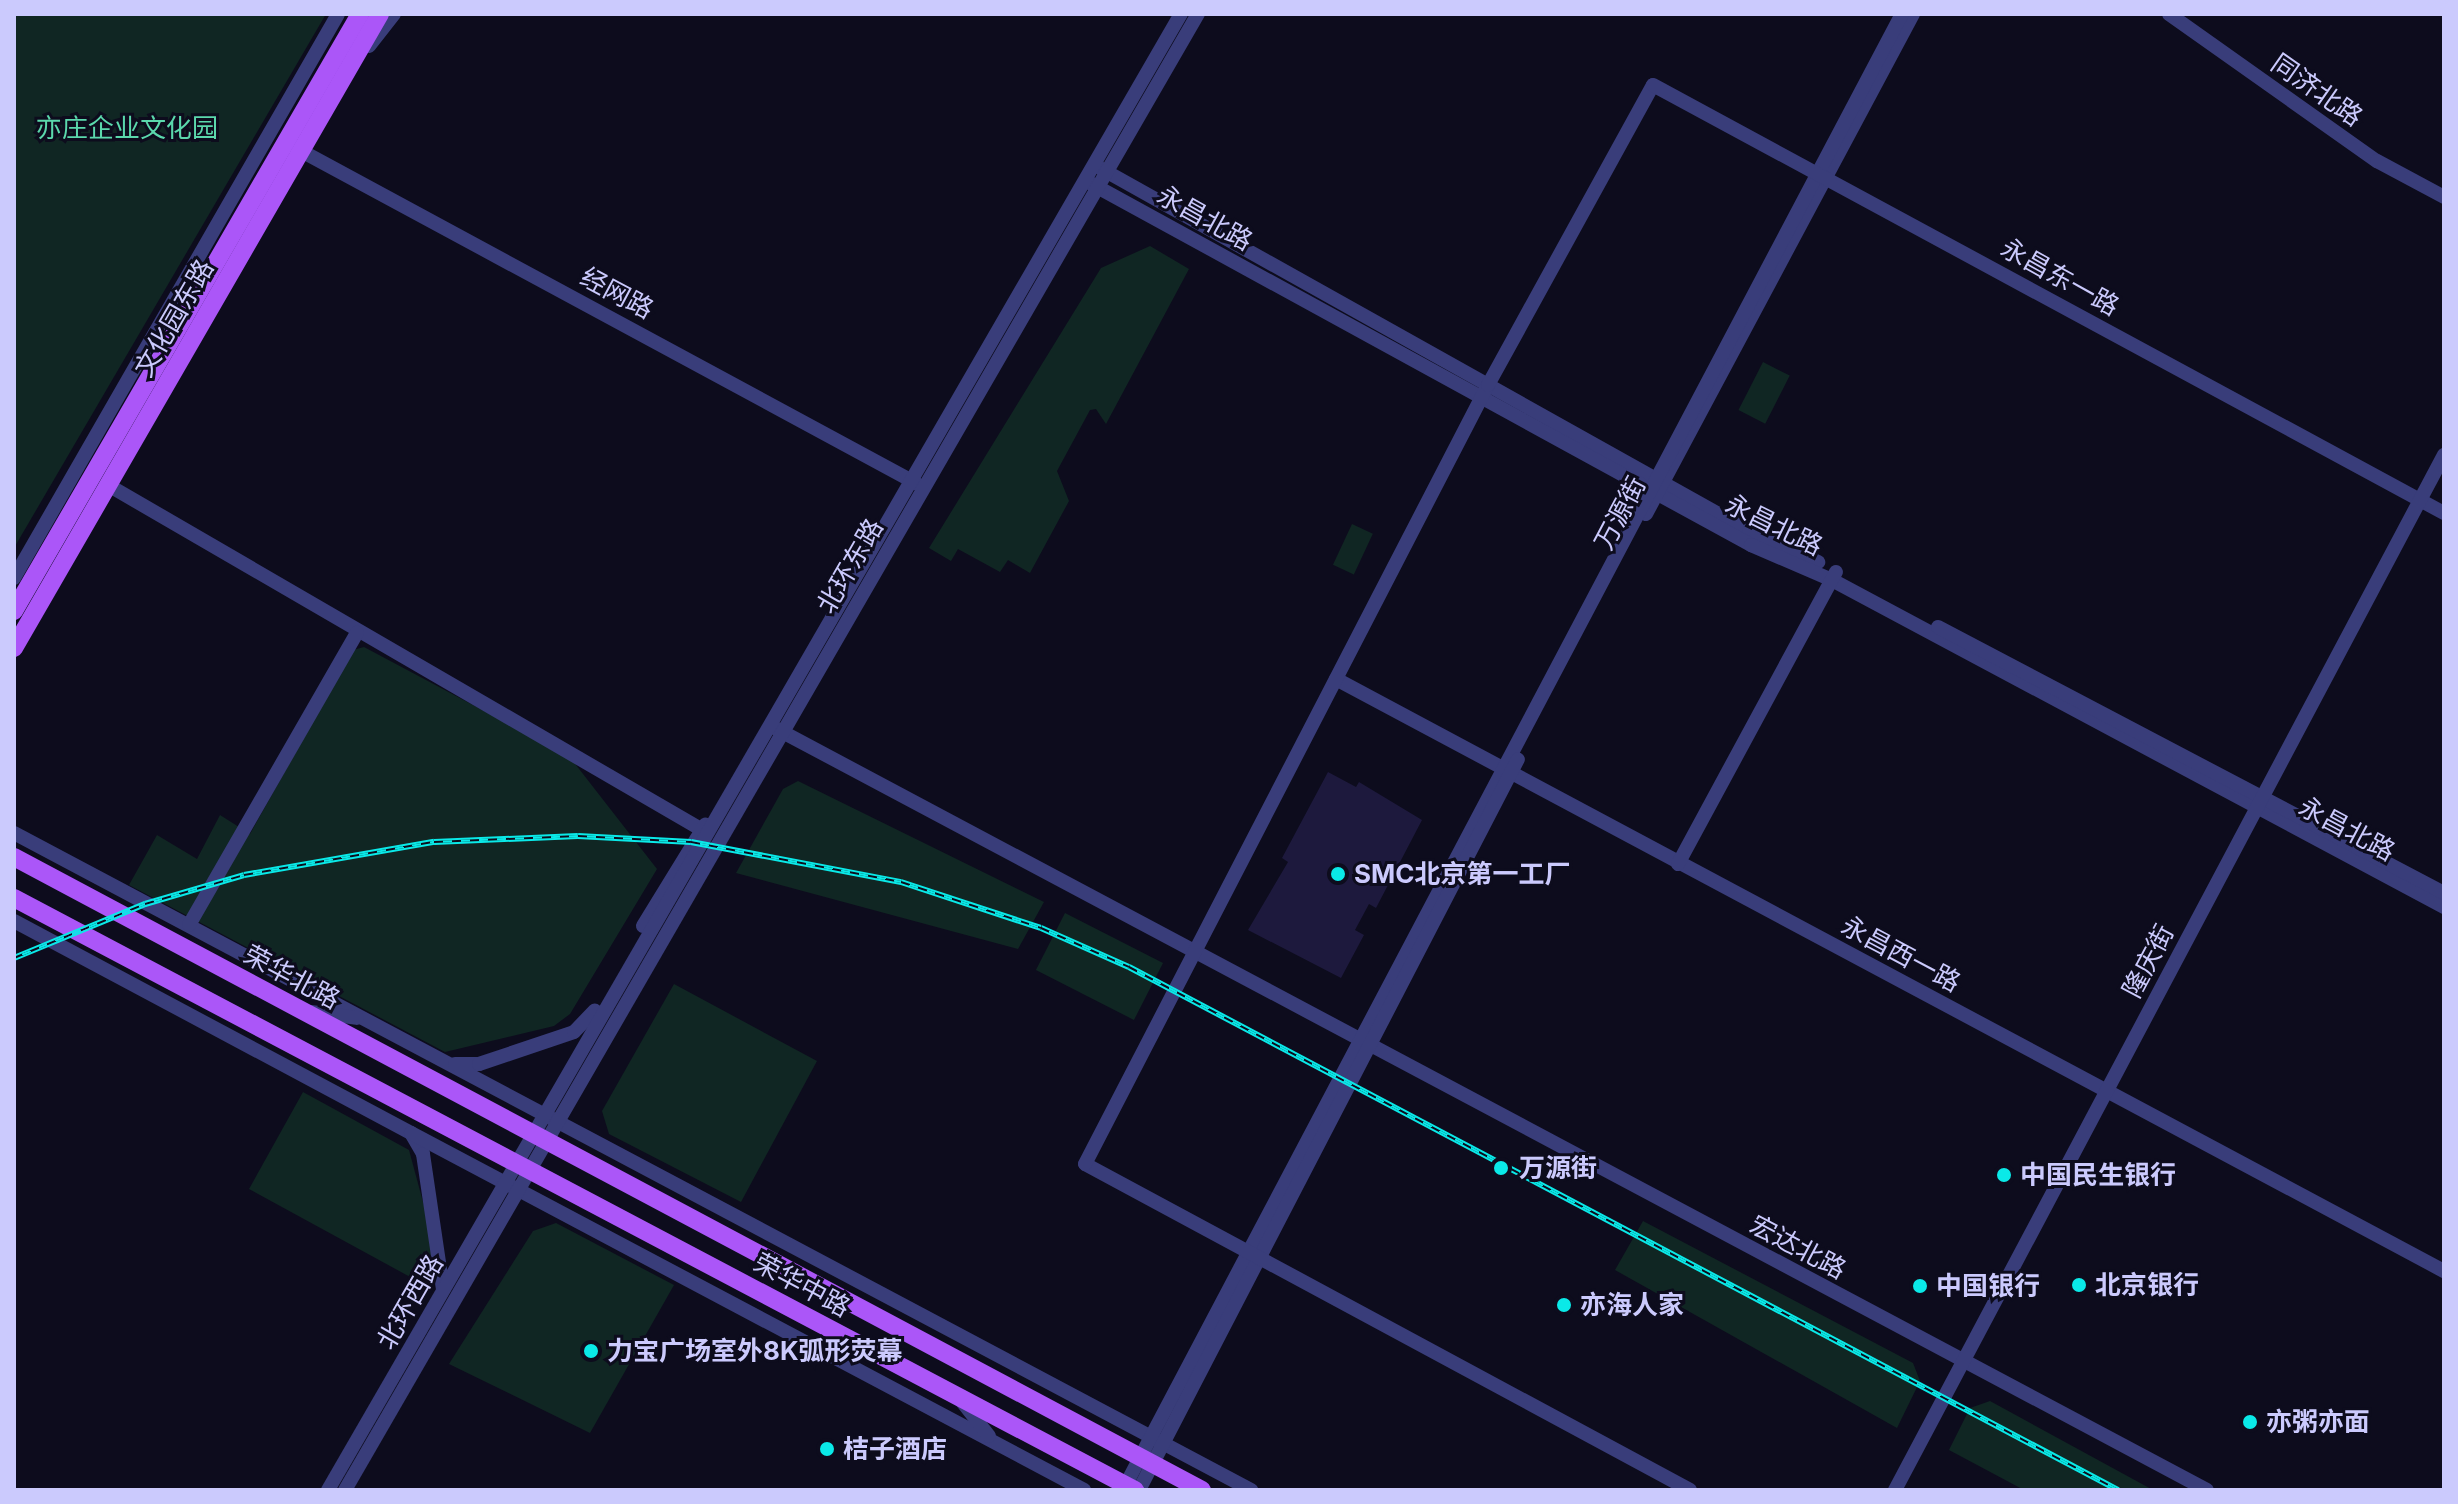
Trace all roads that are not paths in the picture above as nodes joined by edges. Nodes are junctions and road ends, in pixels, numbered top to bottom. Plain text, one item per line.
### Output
1 (338, 14) edge
2 (360, 14) edge
3 (380, 14) edge
4 (394, 14) edge
5 (1181, 14) edge
6 (1198, 14) edge
7 (1902, 14) edge
8 (1913, 14) edge
9 (2169, 14) edge
10 (337, 88) junction
11 (294, 146) junction
12 (1101, 169) junction
13 (1822, 174) junction
14 (1092, 184) junction
15 (2444, 197) edge
16 (1485, 391) junction
17 (2444, 455) edge
18 (917, 484) junction
19 (1656, 484) junction
20 (108, 485) junction
21 (2420, 500) junction
22 (2444, 513) edge
23 (35, 575) junction
24 (1834, 576) junction
25 (14, 578) edge
26 (14, 596) edge
27 (14, 611) edge
28 (357, 633) junction
29 (14, 648) edge
30 (1336, 679) junction
31 (777, 729) junction
32 (1506, 773) junction
33 (2259, 803) junction
34 (718, 816) junction
35 (699, 828) junction
36 (14, 833) edge
37 (14, 857) edge
38 (1678, 864) junction
39 (74, 865) junction
40 (2444, 893) edge
41 (14, 898) edge
42 (105, 906) junction
43 (2444, 907) edge
44 (14, 921) edge
45 (189, 925) junction
46 (1193, 953) junction
47 (300, 1011) junction
48 (366, 1019) junction
49 (1361, 1044) junction
50 (293, 1045) junction
51 (451, 1064) junction
52 (325, 1085) junction
53 (2107, 1090) junction
54 (543, 1114) junction
55 (558, 1122) junction
56 (411, 1133) junction
57 (538, 1139) junction
58 (523, 1166) junction
59 (505, 1182) junction
60 (519, 1190) junction
61 (706, 1201) junction
62 (735, 1240) junction
63 (1253, 1257) junction
64 (2444, 1271) edge
65 (443, 1294) junction
66 (1963, 1361) junction
67 (957, 1396) junction
68 (1159, 1441) junction
69 (994, 1442) junction
70 (1147, 1461) junction
71 (1131, 1489) edge
72 (328, 1490) edge
73 (345, 1490) edge
74 (1084, 1490) edge
75 (1202, 1490) edge
76 (1251, 1490) edge
77 (1690, 1490) edge
78 (1895, 1490) edge
79 (2207, 1490) edge

1 - 25 street
2 - 11 main road, 文化园东路
3 - 10 main road, 文化园东路
4 - 10 street
5 - 12 street, 北环东路
6 - 12 street, 北环东路
7 - 13 street, 万源街
8 - 13 street, 万源街
9 - 15 street, 同济北路
10 - 11 main road, 文化园东路
11 - 18 street, 经网路
11 - 20 main road, 文化园东路
11 - 23 main road, 文化园东路
12 - 14 street, 北环东路
12 - 16 street, 永昌北路
13 - 16 street, 永昌东一路
13 - 19 street, 万源街
13 - 21 street, 永昌东一路
14 - 16 street, 永昌北路
14 - 18 street, 北环东路
16 - 19 street, 永昌北路
16 - 30 street
17 - 21 street, 隆庆街
18 - 31 street, 北环东路
19 - 24 street, 永昌北路
19 - 32 street, 万源街
20 - 28 street
20 - 29 main road, 文化园东路
21 - 22 street, 永昌东一路
21 - 33 street, 隆庆街
23 - 26 street
23 - 27 main road, 文化园东路
24 - 33 street, 永昌北路
24 - 38 street
28 - 35 street
28 - 45 street
30 - 32 street, 永昌西一路
30 - 46 street
31 - 34 street, 北环东路
31 - 46 street, 宏达北路
31 - 55 street, 北环东路
32 - 38 street, 永昌西一路
32 - 49 street, 万源街
33 - 40 street, 永昌北路
33 - 43 street, 永昌北路
33 - 53 street, 隆庆街
34 - 35 street
34 - 54 street, 北环东路
35 - 51 street
36 - 39 street
37 - 42 main road, 荣华北路
38 - 53 street, 永昌西一路
39 - 42 street
39 - 45 street
41 - 50 main road
42 - 47 main road, 荣华北路
44 - 52 street
45 - 48 street
46 - 49 street, 宏达北路
46 - 63 street
47 - 48 street
47 - 57 main road, 荣华北路
48 - 51 street
49 - 63 street, 万源街
49 - 66 street, 宏达北路
50 - 52 street
50 - 58 main road
51 - 54 street
52 - 56 street
53 - 64 street, 永昌西一路
53 - 66 street, 隆庆街
54 - 55 street
54 - 57 street, 北环东路
55 - 57 street, 北环东路
55 - 61 street
56 - 59 street
56 - 65 street
57 - 58 street, 北环西路
57 - 62 main road, 荣华中路
58 - 59 street, 北环西路
58 - 60 street, 北环西路
58 - 67 main road, 荣华中路
59 - 60 street
59 - 65 street, 北环西路
60 - 69 street
60 - 73 street, 北环西路
61 - 62 street
61 - 68 street
62 - 70 main road, 荣华中路
63 - 68 street, 万源街
63 - 77 street
65 - 72 street, 北环西路
66 - 78 street, 隆庆街
66 - 79 street, 宏达北路
67 - 69 street
67 - 71 main road, 荣华中路
68 - 70 street, 万源街
68 - 76 street
69 - 74 street
70 - 71 street, 万源街
70 - 75 main road, 荣华中路

